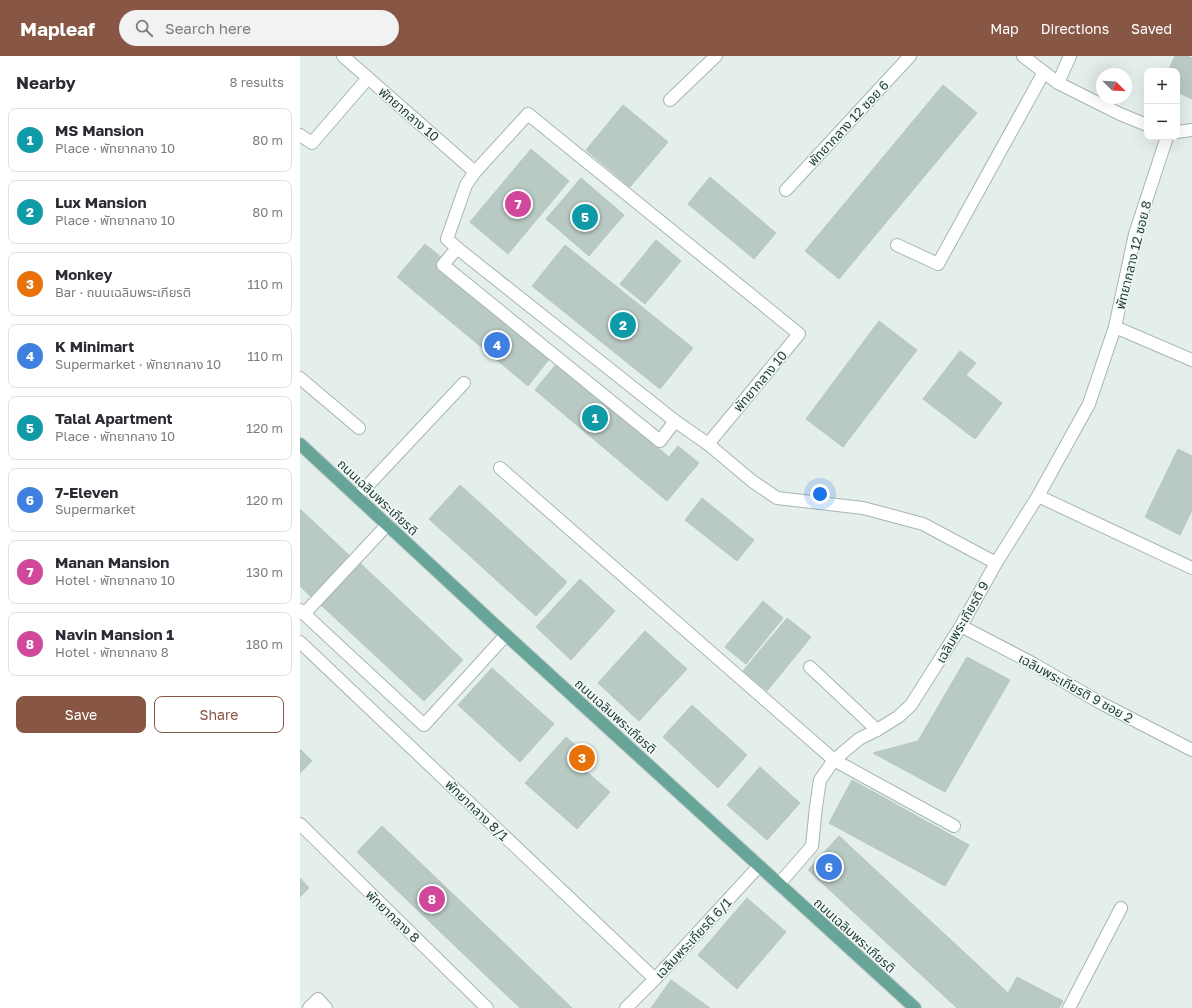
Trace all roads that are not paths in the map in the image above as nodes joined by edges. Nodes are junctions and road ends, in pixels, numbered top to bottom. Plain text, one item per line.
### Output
1 (343, 56) edge
2 (716, 56) edge
3 (910, 56) edge
4 (1023, 56) edge
5 (1070, 56) edge
6 (1044, 72) junction
7 (368, 78) junction
8 (1058, 83) junction
9 (670, 100) dead end
10 (1144, 124) edge
11 (1192, 130) edge
12 (1180, 132) edge
13 (300, 135) edge
14 (1166, 140) edge
15 (475, 172) junction
16 (786, 190) dead end
17 (897, 245) dead end
18 (457, 248) junction
19 (1115, 327) junction
20 (1192, 360) edge
21 (302, 383) edge
22 (464, 383) dead end
23 (675, 421) junction
24 (359, 428) dead end
25 (300, 444) edge
26 (708, 444) junction
27 (500, 468) dead end
28 (1038, 496) junction
29 (357, 497) junction
30 (387, 525) junction
31 (996, 563) junction
32 (1192, 568) edge
33 (302, 612) edge
34 (961, 626) junction
35 (506, 635) junction
36 (300, 642) edge
37 (810, 667) dead end
38 (877, 730) junction
39 (1192, 750) edge
40 (834, 760) junction
41 (300, 824) edge
42 (954, 826) dead end
43 (759, 866) junction
44 (779, 884) junction
45 (1121, 908) dead end
46 (655, 979) junction
47 (309, 1008) edge
48 (326, 1008) edge
49 (487, 1008) edge
50 (626, 1008) edge
51 (915, 1008) edge
52 (1070, 1008) edge

1 - 7 street, พัทยากลาง 10
2 - 9 street
3 - 16 street, พัทยากลาง 12 ซอย 6
4 - 6 street
5 - 8 street
6 - 8 street
6 - 17 street
7 - 13 street
7 - 15 street, พัทยากลาง 10
8 - 10 street
11 - 12 street
14 - 19 street, พัทยากลาง 12 ซอย 8
15 - 18 street, พัทยากลาง 10
15 - 26 street, พัทยากลาง 10
18 - 23 street, พัทยากลาง 10
18 - 23 street
19 - 20 street
19 - 28 street, เฉลิมพระเกียรติ 9
21 - 24 street
22 - 29 street
23 - 26 street, พัทยากลาง 10
25 - 29 main road, ถนนเฉลิมพระเกียรติ
26 - 31 street
27 - 40 street
28 - 31 street, เฉลิมพระเกียรติ 9
28 - 32 street
29 - 30 main road, ถนนเฉลิมพระเกียรติ
30 - 33 street
30 - 35 main road, ถนนเฉลิมพระเกียรติ
31 - 34 street, เฉลิมพระเกียรติ 9
33 - 35 street
34 - 38 street, เฉลิมพระเกียรติ 9
34 - 39 street, เฉลิมพระเกียรติ 9 ซอย 2
35 - 43 main road, ถนนเฉลิมพระเกียรติ
36 - 46 street, พัทยากลาง 8/1
37 - 38 street
38 - 40 street, เฉลิมพระเกียรติ 9
40 - 42 street
40 - 44 street, เฉลิมพระเกียรติ 9
41 - 49 street, พัทยากลาง 8
43 - 44 main road, ถนนเฉลิมพระเกียรติ
43 - 46 street, เฉลิมพระเกียรติ 6/1
44 - 51 main road, ถนนเฉลิมพระเกียรติ
45 - 52 street
46 - 50 street, เฉลิมพระเกียรติ 6/1
47 - 48 street

